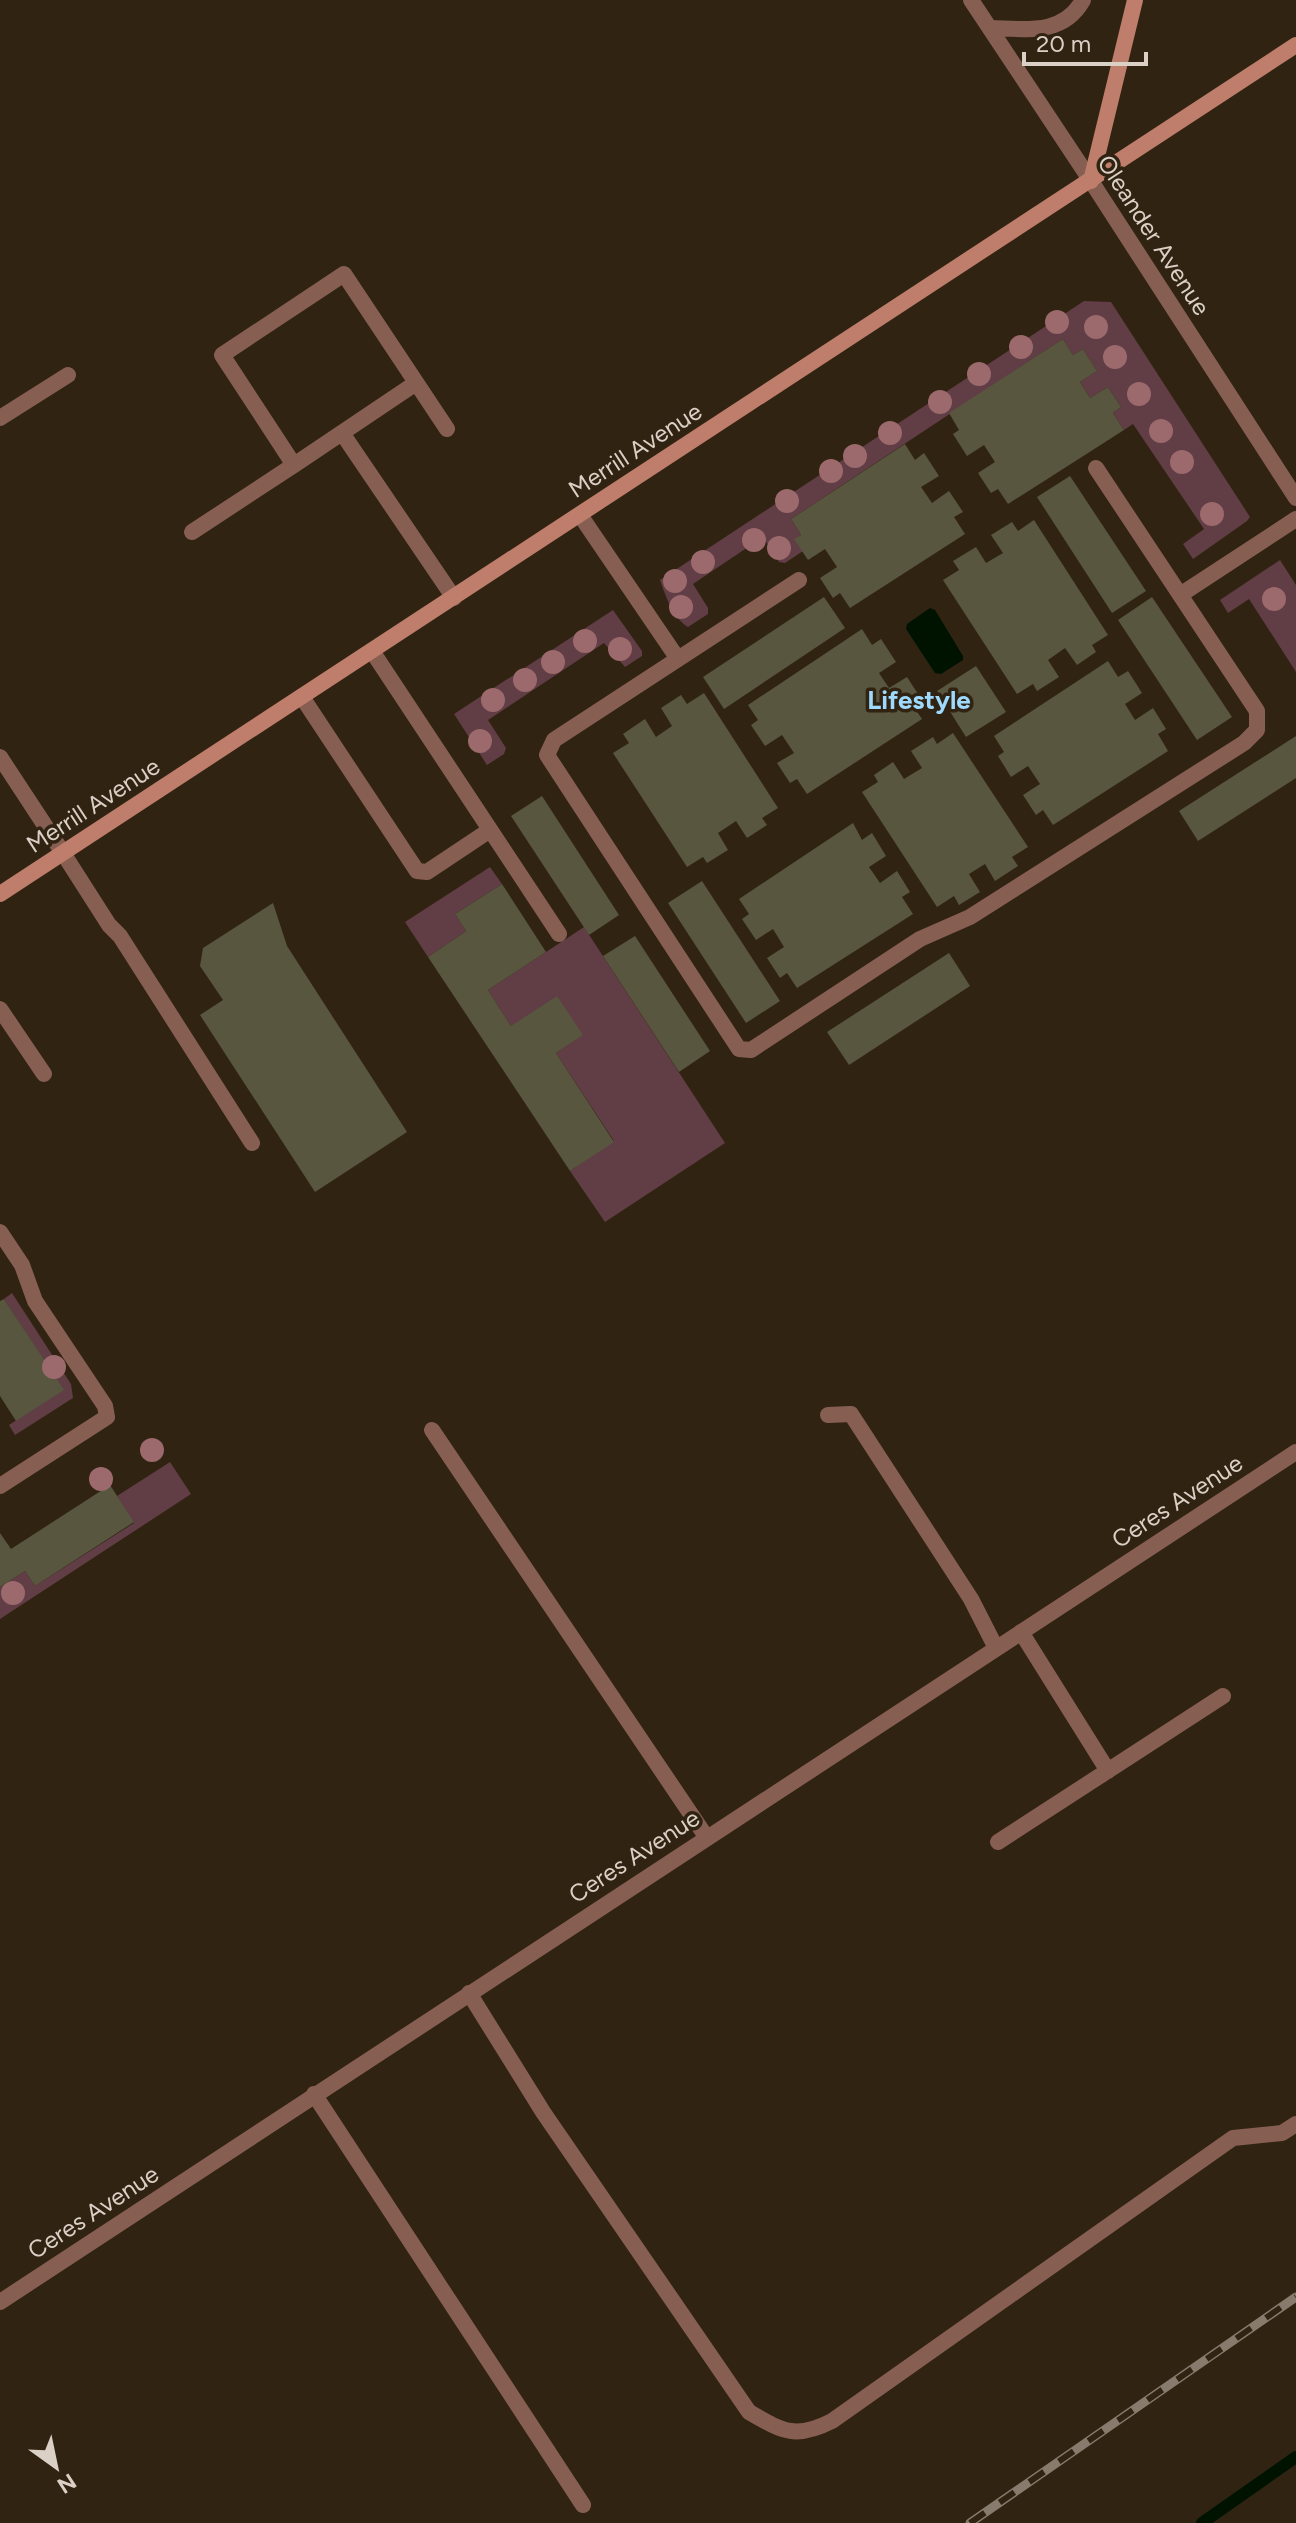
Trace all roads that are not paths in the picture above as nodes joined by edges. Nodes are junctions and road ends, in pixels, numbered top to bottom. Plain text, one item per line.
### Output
1 (971, 0) edge
2 (1083, 0) edge
3 (1135, 0) edge
4 (990, 28) junction
5 (1296, 45) edge
6 (1091, 181) junction
7 (68, 375) dead end
8 (416, 383) junction
9 (0, 418) edge
10 (447, 429) dead end
11 (342, 433) junction
12 (294, 465) junction
13 (1096, 468) dead end
14 (1296, 498) edge
15 (580, 515) junction
16 (1296, 519) edge
17 (192, 532) dead end
18 (799, 580) dead end
19 (1180, 595) junction
20 (454, 598) junction
21 (372, 651) junction
22 (678, 659) junction
23 (302, 697) junction
24 (0, 757) edge
25 (490, 830) junction
26 (63, 853) junction
27 (0, 894) edge
28 (559, 934) dead end
29 (0, 1009) edge
30 (44, 1074) dead end
31 (252, 1143) dead end
32 (0, 1232) edge
33 (828, 1415) dead end
34 (432, 1430) dead end
35 (1296, 1452) edge
36 (0, 1486) edge
37 (1021, 1632) junction
38 (996, 1648) junction
39 (1223, 1696) dead end
40 (1108, 1771) junction
41 (707, 1838) junction
42 (998, 1842) dead end
43 (469, 1993) junction
44 (314, 2094) junction
45 (1296, 2124) edge
46 (0, 2302) edge
47 (583, 2505) dead end

1 - 4 street, Oleander Avenue
2 - 4 street
3 - 6 main road
4 - 6 street, Oleander Avenue
5 - 6 main road, Merrill Avenue
6 - 14 street, Oleander Avenue
6 - 15 main road, Merrill Avenue
7 - 9 street
8 - 10 street
8 - 11 street
8 - 12 street
11 - 12 street
11 - 20 street
12 - 17 street
13 - 19 street
15 - 20 main road, Merrill Avenue
15 - 22 street
16 - 19 street
18 - 22 street
19 - 22 street
20 - 21 main road, Merrill Avenue
21 - 23 main road, Merrill Avenue
21 - 25 street
23 - 25 street
23 - 26 main road, Merrill Avenue
24 - 26 street
25 - 28 street
26 - 27 main road, Merrill Avenue
26 - 31 street
29 - 30 street
32 - 36 street
33 - 38 street
34 - 41 street
35 - 37 street, Ceres Avenue
37 - 38 street, Ceres Avenue
37 - 40 street
38 - 41 street, Ceres Avenue
39 - 40 street
40 - 42 street
41 - 43 street, Ceres Avenue
43 - 44 street, Ceres Avenue
43 - 45 street
44 - 46 street, Ceres Avenue
44 - 47 street

